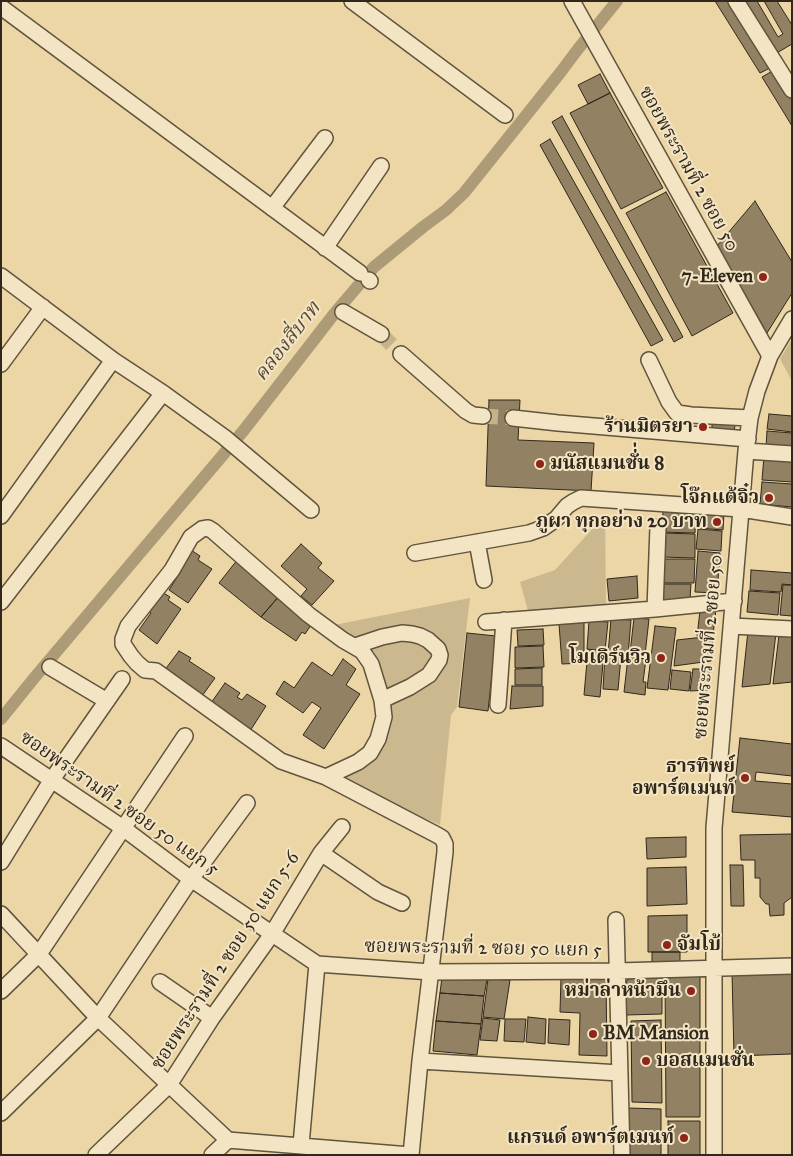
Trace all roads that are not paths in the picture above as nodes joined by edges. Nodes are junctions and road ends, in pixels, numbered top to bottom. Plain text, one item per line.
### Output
1 (352, 1) edge
2 (736, 1) edge
3 (574, 6) edge
4 (1, 7) edge
5 (792, 90) edge
6 (505, 115) dead end
7 (324, 138) dead end
8 (381, 166) dead end
9 (272, 208) junction
10 (325, 248) junction
11 (1, 276) edge
12 (366, 278) dead end
13 (43, 307) junction
14 (343, 312) dead end
15 (792, 319) edge
16 (381, 334) tunnel mouth
17 (401, 354) tunnel mouth
18 (770, 356) junction
19 (113, 360) junction
20 (649, 360) dead end
21 (1, 364) edge
22 (163, 393) junction
23 (483, 416) tunnel mouth
24 (513, 418) tunnel mouth
25 (750, 418) junction
26 (747, 445) junction
27 (792, 454) edge
28 (311, 510) dead end
29 (741, 510) junction
30 (1, 516) edge
31 (792, 517) edge
32 (658, 527) dead end
33 (478, 542) junction
34 (415, 553) dead end
35 (484, 580) dead end
36 (734, 601) junction
37 (1, 602) edge
38 (655, 609) junction
39 (504, 620) junction
40 (486, 622) dead end
41 (732, 626) junction
42 (792, 629) edge
43 (355, 646) junction
44 (50, 667) dead end
45 (122, 679) dead end
46 (382, 700) junction
47 (107, 701) junction
48 (498, 705) dead end
49 (185, 736) dead end
50 (1, 746) edge
51 (326, 777) junction
52 (51, 781) junction
53 (247, 803) dead end
54 (342, 827) dead end
55 (123, 828) junction
56 (321, 853) junction
57 (1, 862) edge
58 (190, 878) junction
59 (402, 903) dead end
60 (1, 914) edge
61 (616, 920) dead end
62 (272, 934) junction
63 (39, 954) junction
64 (317, 964) junction
65 (792, 966) edge
66 (714, 969) junction
67 (618, 971) junction
68 (431, 972) junction
69 (160, 982) dead end
70 (1, 991) edge
71 (98, 1018) junction
72 (212, 1018) junction
73 (420, 1061) junction
74 (620, 1073) junction
75 (169, 1084) junction
76 (1, 1113) edge
77 (228, 1140) junction
78 (301, 1145) junction
79 (96, 1155) edge
80 (212, 1155) edge
81 (411, 1155) edge
82 (622, 1155) edge
83 (714, 1155) edge

1 - 6 street
2 - 5 street
3 - 18 street, ซอยพระรามที่ 2 ซอย 50
4 - 9 street
7 - 9 street
8 - 10 street
9 - 10 street
10 - 12 street
11 - 13 street
13 - 19 street
13 - 21 street
14 - 16 street
15 - 18 street, ซอยพระรามที่ 2 ซอย 50
17 - 23 street
18 - 25 street, ซอยพระรามที่ 2 ซอย 50
19 - 22 street
19 - 30 street
20 - 25 street
22 - 28 street
22 - 37 street
24 - 26 street
25 - 26 street, ซอยพระรามที่ 2 ซอย 50
26 - 27 street
26 - 29 street, ซอยพระรามที่ 2 ซอย 50
29 - 31 street
29 - 33 street
29 - 36 street, ซอยพระรามที่ 2 ซอย 50
32 - 38 street
33 - 34 street
33 - 35 street
36 - 38 street
36 - 41 street, ซอยพระรามที่ 2 ซอย 50
38 - 39 street
39 - 40 street
39 - 48 street
41 - 42 street
41 - 66 street, ซอยพระรามที่ 2 ซอย 50
43 - 46 street
43 - 46 street
43 - 51 street
44 - 47 street
45 - 47 street
46 - 51 street
47 - 52 street
49 - 55 street
50 - 52 street, ซอยพระรามที่ 2 ซอย 50 แยก 5
51 - 68 street
52 - 55 street, ซอยพระรามที่ 2 ซอย 50 แยก 5
52 - 57 street
53 - 58 street
54 - 56 street, ซอยพระรามที่ 2 ซอย 50 แยก 5-6
55 - 58 street, ซอยพระรามที่ 2 ซอย 50 แยก 5
55 - 63 street
56 - 59 street
56 - 62 street, ซอยพระรามที่ 2 ซอย 50 แยก 5-6
58 - 62 street, ซอยพระรามที่ 2 ซอย 50 แยก 5
58 - 71 street
60 - 63 street
61 - 67 street
62 - 64 street, ซอยพระรามที่ 2 ซอย 50 แยก 5
62 - 72 street, ซอยพระรามที่ 2 ซอย 50 แยก 5-6
63 - 70 street
63 - 71 street
64 - 68 street, ซอยพระรามที่ 2 ซอย 50 แยก 5
64 - 78 street
65 - 66 street, ซอยพระรามที่ 2 ซอย 50 แยก 5
66 - 67 street, ซอยพระรามที่ 2 ซอย 50 แยก 5
66 - 83 street, ซอยพระรามที่ 2 ซอย 50
67 - 68 street, ซอยพระรามที่ 2 ซอย 50 แยก 5
67 - 74 street
68 - 73 street
69 - 72 street
71 - 75 street
71 - 76 street
72 - 75 street, ซอยพระรามที่ 2 ซอย 50 แยก 5-6
73 - 74 street
73 - 81 street
74 - 82 street
75 - 77 street
75 - 79 street, ซอยพระรามที่ 2 ซอย 50 แยก 5-6
77 - 78 street
77 - 80 street
78 - 81 street

